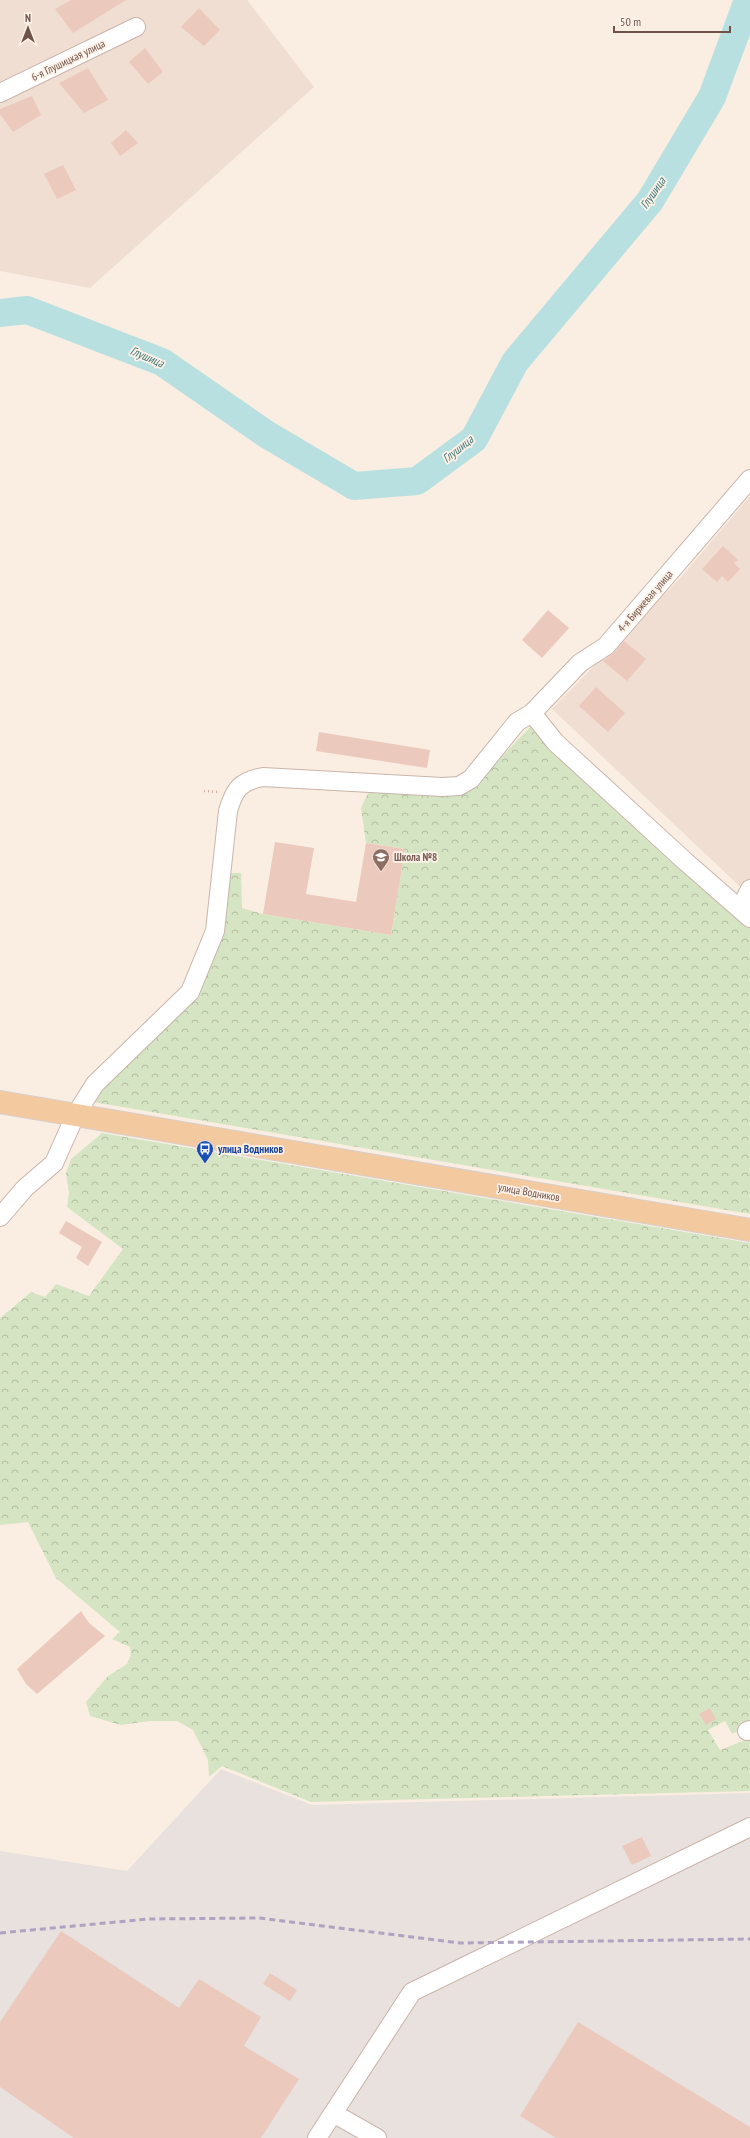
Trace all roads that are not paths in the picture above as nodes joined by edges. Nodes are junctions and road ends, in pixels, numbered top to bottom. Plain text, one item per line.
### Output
1 (136, 26) dead end
2 (0, 93) edge
3 (750, 479) edge
4 (532, 713) junction
5 (750, 889) edge
6 (745, 913) edge
7 (0, 1102) edge
8 (76, 1114) junction
9 (0, 1217) edge
10 (750, 1230) edge
11 (750, 1827) edge
12 (334, 2113) junction
13 (317, 2138) edge
14 (377, 2138) edge

1 - 2 street, 6-я Глушицкая улица
3 - 4 street, 4-я Биржевая улица
4 - 6 street
4 - 8 street, 4-я Биржевая улица
5 - 6 street
7 - 8 main road, улица Водников
8 - 9 street, 4-я Биржевая улица
8 - 10 main road, улица Водников
11 - 12 street
12 - 13 street
12 - 14 street

